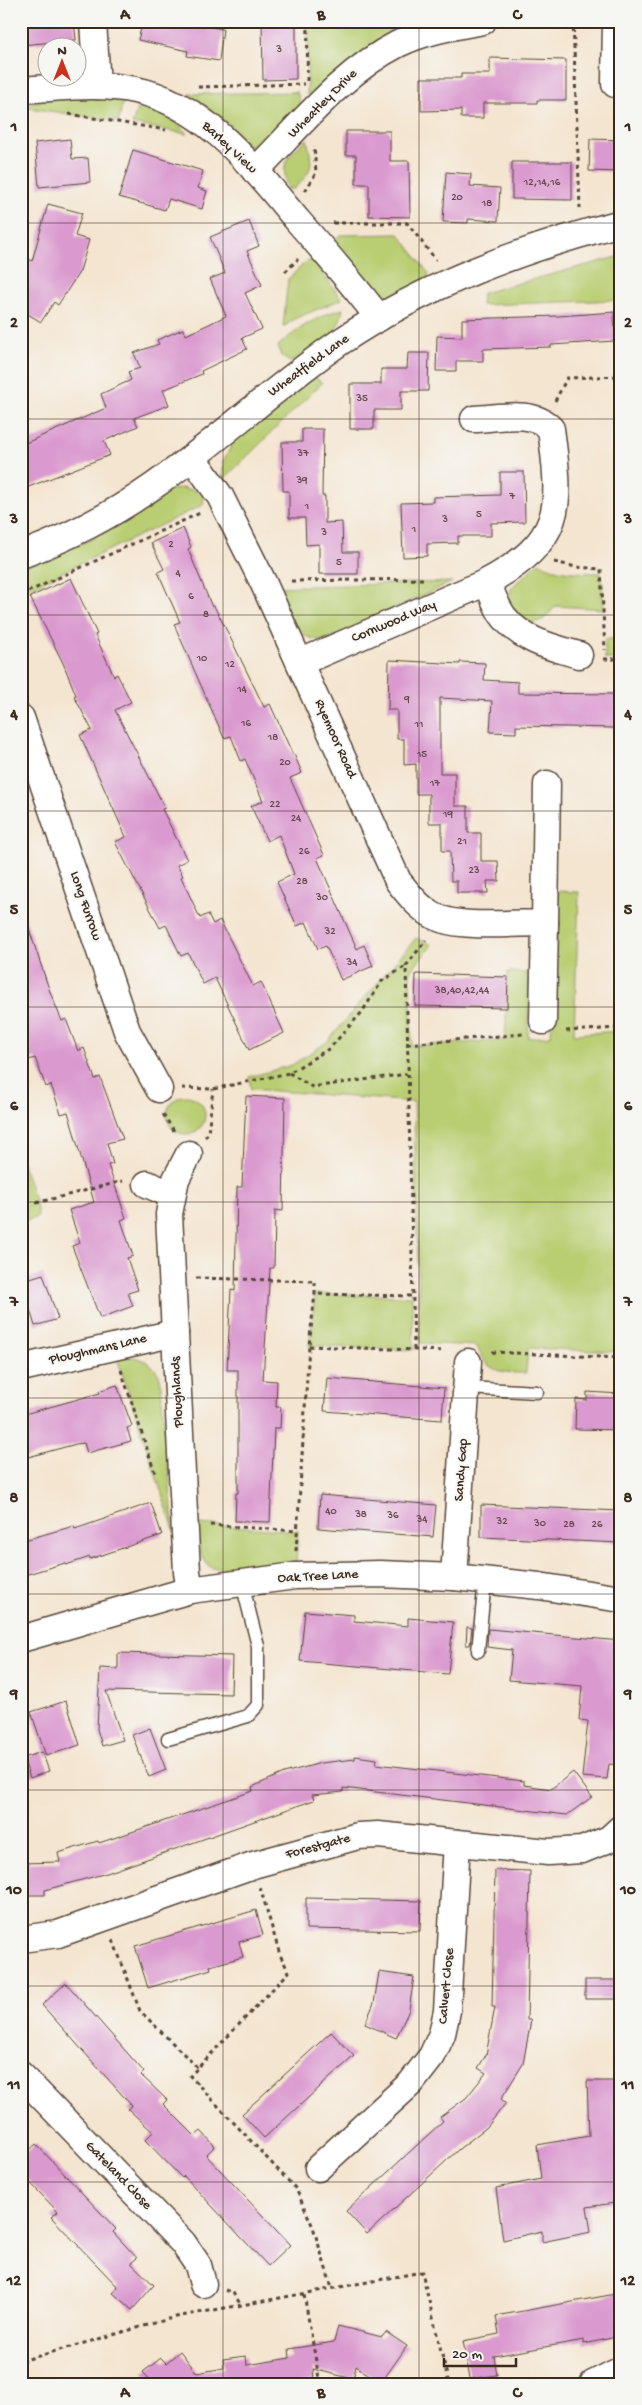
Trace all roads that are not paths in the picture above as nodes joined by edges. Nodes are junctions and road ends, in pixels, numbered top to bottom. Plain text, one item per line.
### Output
1 (93, 21) edge
2 (483, 21) edge
3 (616, 21) edge
4 (615, 84) dead end
5 (97, 86) junction
6 (21, 90) edge
7 (255, 171) junction
8 (621, 223) edge
9 (379, 318) junction
10 (474, 419) dead end
11 (192, 457) junction
12 (21, 556) edge
13 (487, 582) junction
14 (579, 655) dead end
15 (301, 662) junction
16 (21, 718) edge
17 (547, 784) dead end
18 (545, 923) junction
19 (546, 1029) road end
20 (159, 1089) road end
21 (189, 1154) road end
22 (147, 1184) road end
23 (172, 1195) junction
24 (175, 1333) junction
25 (468, 1362) dead end
26 (21, 1368) edge
27 (467, 1388) junction
28 (538, 1392) dead end
29 (454, 1577) junction
30 (485, 1580) junction
31 (242, 1583) junction
32 (190, 1590) junction
33 (621, 1599) edge
34 (21, 1638) edge
35 (478, 1651) dead end
36 (168, 1739) dead end
37 (621, 1828) edge
38 (457, 1844) junction
39 (21, 1938) edge
40 (21, 2075) edge
41 (318, 2168) dead end
42 (203, 2284) dead end
43 (617, 2372) dead end
44 (593, 2384) edge

1 - 5 street
2 - 7 street, Wheatley Drive
3 - 4 street
5 - 6 street, Barley View
5 - 7 street, Barley View
7 - 9 street, Barley View
8 - 9 street, Wheatfield Lane
9 - 11 street, Wheatfield Lane
10 - 13 street, Cornwood Way
11 - 12 street, Wheatfield Lane
11 - 15 street, Ryemoor Road
13 - 14 street
13 - 15 street, Cornwood Way
15 - 18 street, Ryemoor Road
16 - 20 street, Long Furrow
17 - 18 street
18 - 19 street
21 - 23 street, Ploughlands
22 - 23 street
23 - 24 street, Ploughlands
24 - 26 street, Ploughmans Lane
24 - 32 street, Ploughlands
25 - 27 street, Sandy Gap
27 - 28 lane
27 - 29 street, Sandy Gap
29 - 30 street, Oak Tree Lane
29 - 31 street, Oak Tree Lane
30 - 33 street, Oak Tree Lane
30 - 35 lane
31 - 32 street, Oak Tree Lane
31 - 36 lane
32 - 34 street, Oak Tree Lane
37 - 38 street, Forestgate
38 - 39 street, Forestgate
38 - 41 street, Calvert Close
40 - 42 street, Gateland Close
43 - 44 street

